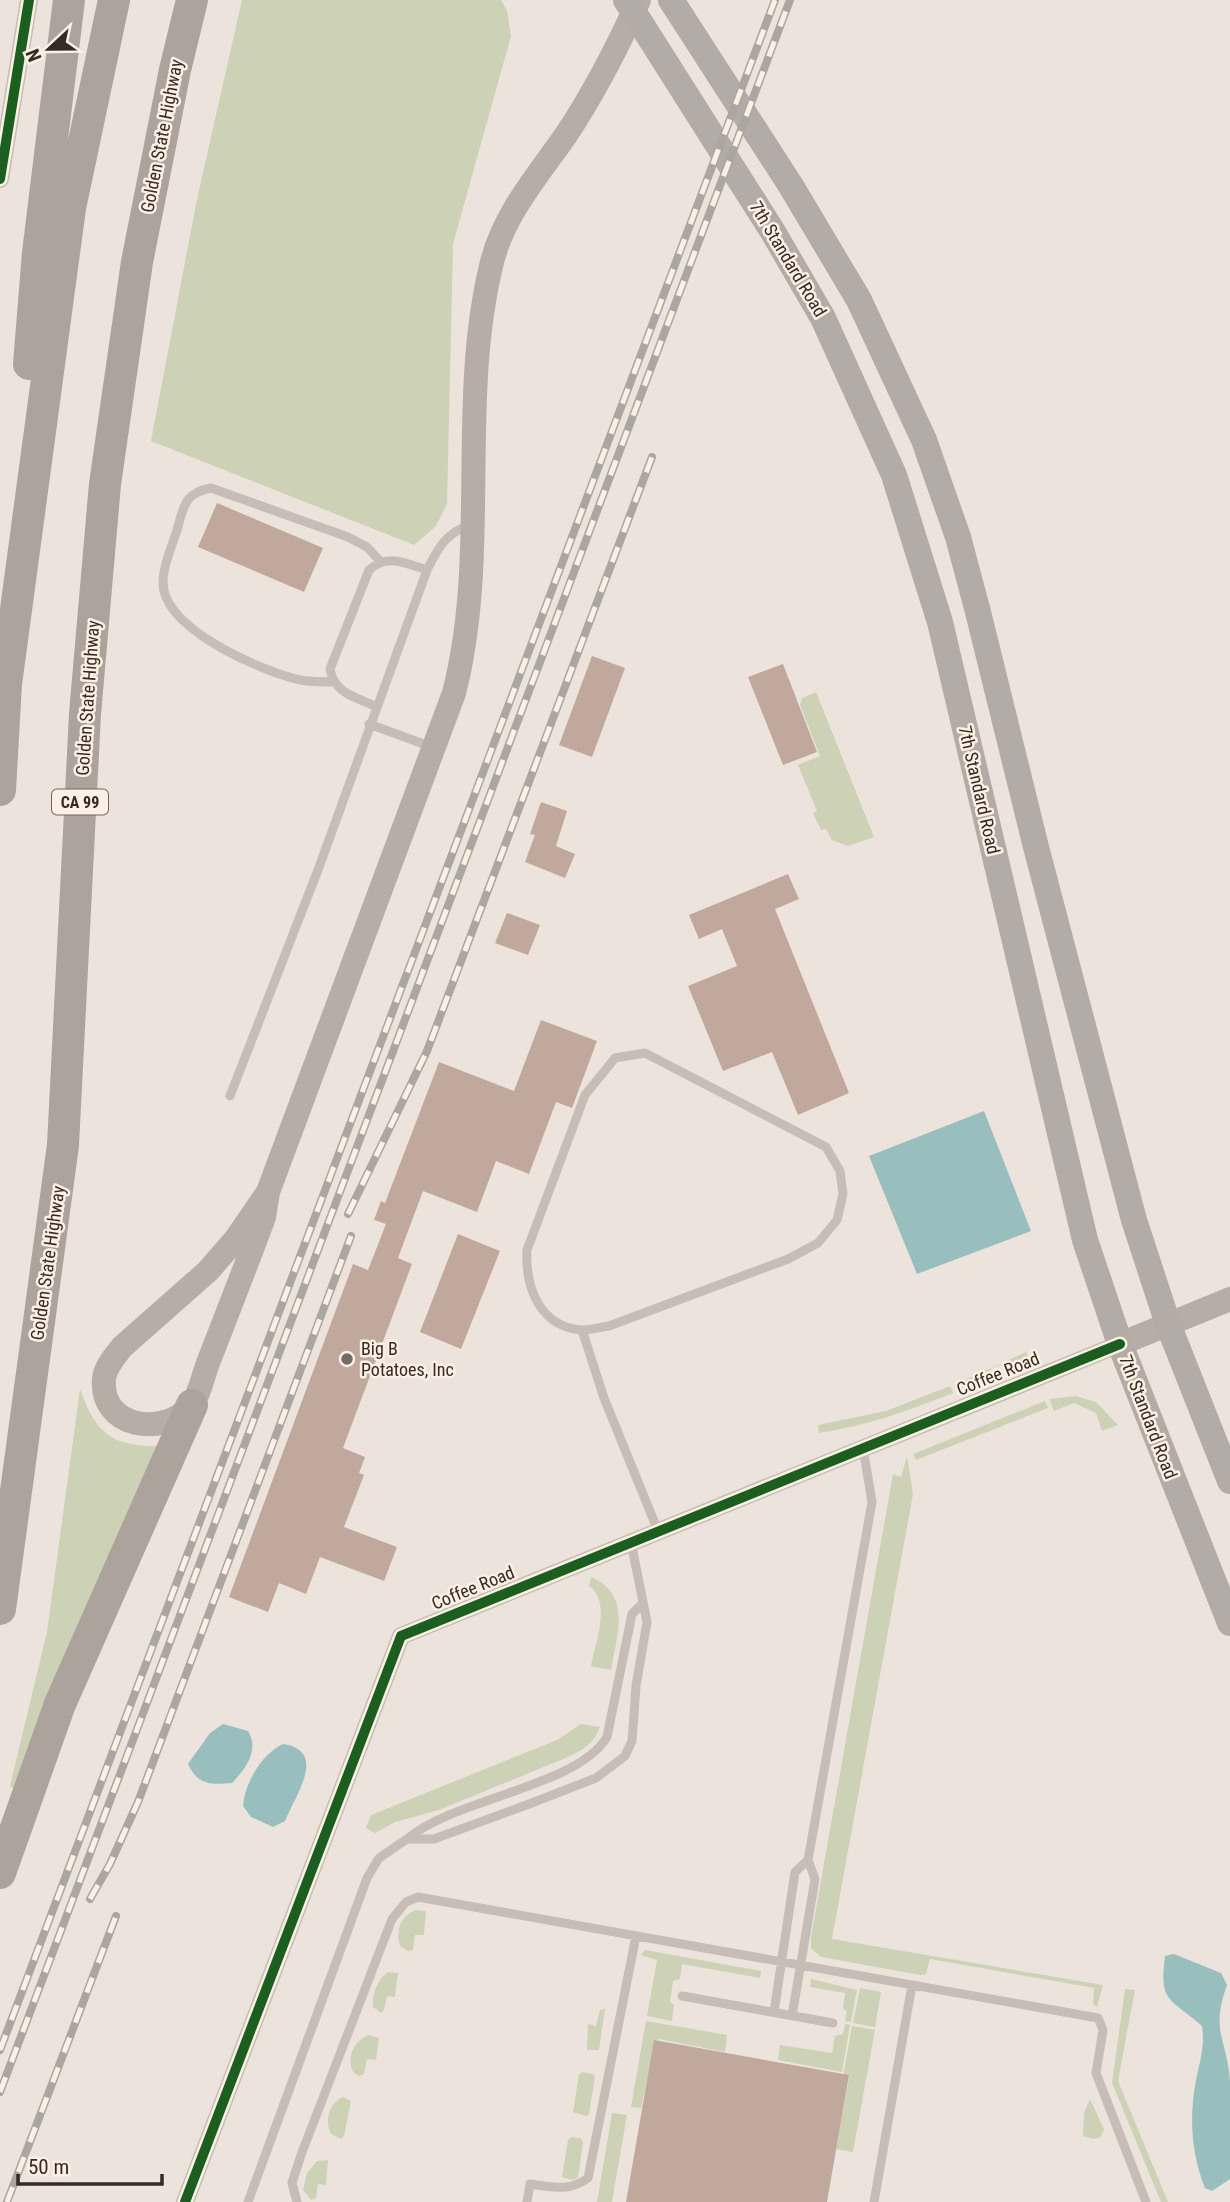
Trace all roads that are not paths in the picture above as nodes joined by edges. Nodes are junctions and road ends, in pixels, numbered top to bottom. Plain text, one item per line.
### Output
1 (29, 0) edge
2 (69, 0) edge
3 (114, 0) edge
4 (192, 0) edge
5 (671, 0) edge
6 (633, 4) edge
7 (0, 178) edge
8 (474, 524) junction
9 (379, 560) junction
10 (427, 570) junction
11 (333, 682) junction
12 (6, 684) junction
13 (375, 706) junction
14 (369, 724) junction
15 (434, 748) junction
16 (0, 790) edge
17 (230, 1096) dead end
18 (268, 1192) junction
19 (1230, 1299) edge
20 (1168, 1324) junction
21 (582, 1330) junction
22 (1120, 1345) junction
23 (192, 1405) junction
24 (863, 1448) junction
25 (1230, 1482) edge
26 (658, 1531) junction
27 (631, 1542) junction
28 (641, 1605) junction
29 (0, 1609) edge
30 (1230, 1623) edge
31 (407, 1839) junction
32 (808, 1860) junction
33 (0, 1873) edge
34 (635, 1936) junction
35 (782, 1961) junction
36 (800, 1964) junction
37 (912, 1984) junction
38 (682, 1996) dead end
39 (774, 2012) junction
40 (792, 2015) junction
41 (833, 2023) dead end
42 (185, 2202) edge
43 (248, 2202) edge
44 (297, 2202) edge
45 (527, 2202) edge
46 (874, 2202) edge
47 (1146, 2202) edge

1 - 7 street
2 - 12 highway
3 - 12 highway
4 - 29 highway, Golden State Highway / CA 99
5 - 20 main road
6 - 8 main road
6 - 22 main road, 7th Standard Road
8 - 10 lane
8 - 15 main road
9 - 10 lane
9 - 11 lane
9 - 11 lane
10 - 13 lane
11 - 13 lane
12 - 16 highway
13 - 14 lane
14 - 15 lane
14 - 17 lane
15 - 18 main road
18 - 23 main road
18 - 23 main road
19 - 20 main road, Coffee Road
20 - 22 main road, Coffee Road
20 - 25 main road
21 - 21 lane
21 - 26 lane
22 - 24 street, Coffee Road
22 - 30 main road, 7th Standard Road
23 - 33 highway
24 - 26 street, Coffee Road
24 - 32 lane
26 - 27 street, Coffee Road
27 - 28 lane
27 - 42 street, Coffee Road
28 - 31 lane
28 - 31 lane
31 - 43 lane
32 - 35 lane
32 - 36 lane
34 - 35 lane
34 - 44 lane
34 - 45 lane
35 - 36 lane
35 - 39 lane
36 - 37 lane
36 - 40 lane
37 - 46 lane
37 - 47 lane
38 - 39 lane
39 - 40 lane
40 - 41 lane

